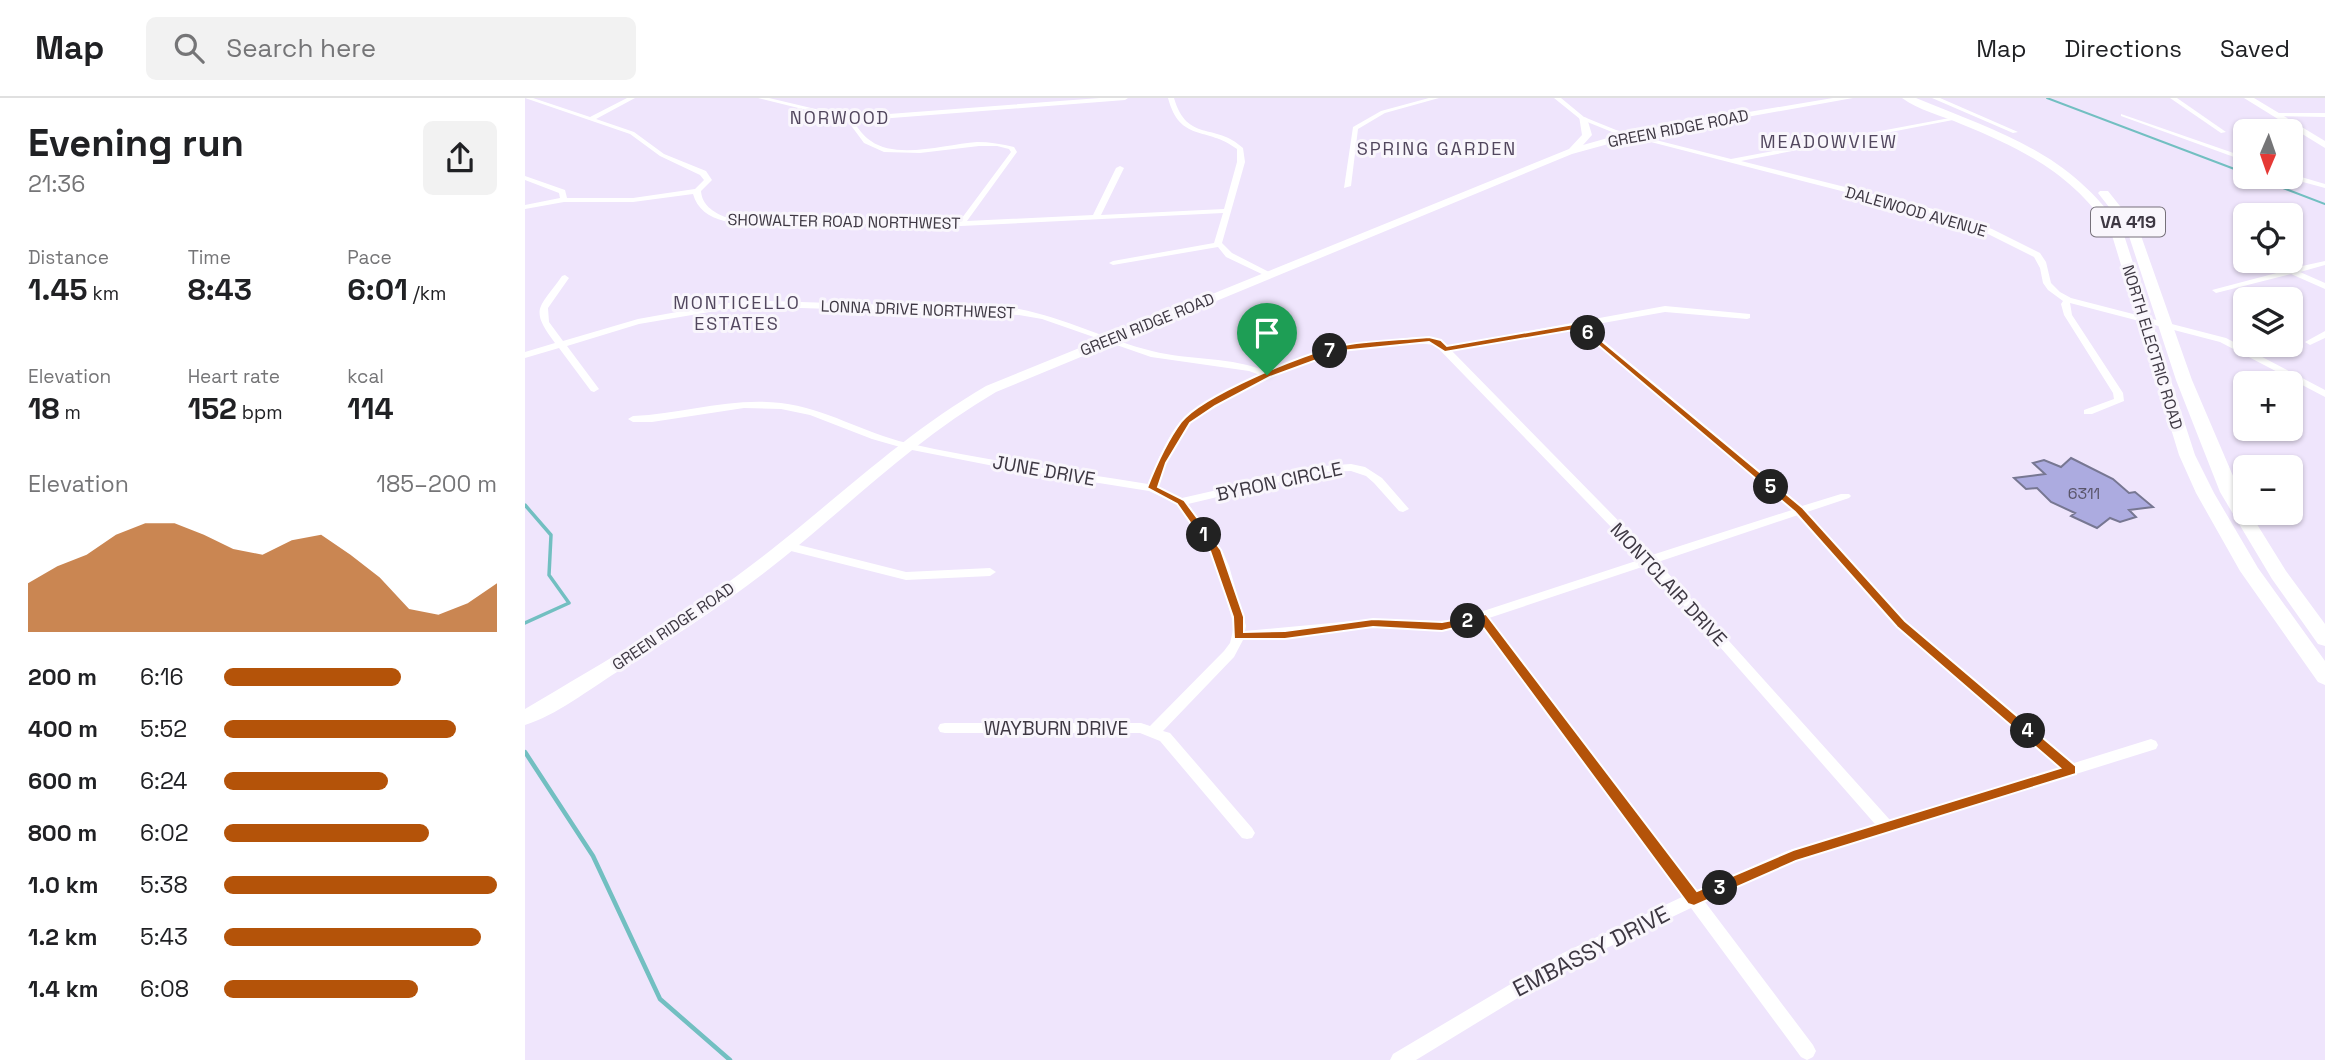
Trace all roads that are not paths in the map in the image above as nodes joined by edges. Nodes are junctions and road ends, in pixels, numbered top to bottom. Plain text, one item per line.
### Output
1 (527, 98) edge
2 (632, 98) edge
3 (761, 98) edge
4 (1125, 98) edge
5 (1171, 98) edge
6 (1436, 98) edge
7 (1557, 98) edge
8 (1849, 98) edge
9 (1907, 98) edge
10 (1921, 98) edge
11 (1935, 98) edge
12 (2173, 98) edge
13 (2248, 98) edge
14 (2276, 115) junction
15 (2325, 115) edge
16 (2123, 116) dead end
17 (1964, 117) junction
18 (1582, 118) junction
19 (591, 119) junction
20 (849, 119) junction
21 (2015, 132) dead end
22 (2223, 132) dead end
23 (1629, 135) junction
24 (2325, 145) edge
25 (1569, 152) junction
26 (2233, 155) edge
27 (1730, 161) junction
28 (1120, 168) dead end
29 (525, 177) edge
30 (2303, 180) edge
31 (1347, 186) dead end
32 (2325, 186) edge
33 (697, 191) junction
34 (564, 200) junction
35 (525, 207) edge
36 (1226, 211) junction
37 (1096, 217) junction
38 (961, 224) junction
39 (1218, 244) junction
40 (1113, 263) dead end
41 (2325, 263) edge
42 (2303, 268) edge
43 (2285, 273) edge
44 (2297, 273) edge
45 (1269, 274) junction
46 (565, 278) dead end
47 (2325, 286) edge
48 (2216, 290) dead end
49 (2069, 300) junction
50 (1747, 316) dead end
51 (2144, 320) junction
52 (2165, 325) junction
53 (1580, 326) junction
54 (2325, 334) edge
55 (1110, 339) junction
56 (2310, 342) dead end
57 (560, 344) junction
58 (1445, 349) junction
59 (525, 355) edge
60 (1267, 375) junction
61 (594, 389) dead end
62 (2325, 394) edge
63 (2088, 412) dead end
64 (633, 419) dead end
65 (904, 446) junction
66 (1152, 488) junction
67 (1845, 496) dead end
68 (1181, 502) junction
69 (1403, 509) dead end
70 (1799, 510) junction
71 (787, 546) junction
72 (1650, 560) junction
73 (990, 572) dead end
74 (1482, 617) junction
75 (1238, 636) junction
76 (2325, 639) edge
77 (2325, 677) edge
78 (525, 718) edge
79 (945, 728) dead end
80 (1154, 731) junction
81 (2151, 745) dead end
82 (2071, 770) junction
83 (1886, 826) junction
84 (1247, 833) dead end
85 (1694, 900) junction
86 (1807, 1051) dead end
87 (1399, 1060) edge

1 - 19 street, SHOWALTER ROAD NORTHWEST
2 - 19 street
3 - 20 street
4 - 20 street
5 - 36 street
6 - 31 street
7 - 18 street, DALEWOOD AVENUE
8 - 23 street, GREEN RIDGE ROAD
9 - 17 main road, NORTH ELECTRIC ROAD / VA 419
10 - 17 main road, NORTH ELECTRIC ROAD / VA 419
11 - 17 street
12 - 22 street
13 - 14 street
14 - 15 street
14 - 24 street
16 - 26 street
17 - 21 street
17 - 27 street
17 - 51 main road, NORTH ELECTRIC ROAD / VA 419
17 - 52 main road, NORTH ELECTRIC ROAD / VA 419
18 - 23 street, DALEWOOD AVENUE
18 - 25 street
19 - 33 street, SHOWALTER ROAD NORTHWEST
20 - 38 street
23 - 25 street, GREEN RIDGE ROAD
23 - 27 street, DALEWOOD AVENUE
25 - 45 street, GREEN RIDGE ROAD
27 - 49 street, DALEWOOD AVENUE
28 - 37 street
29 - 34 street
30 - 32 street
33 - 34 street
33 - 38 street, SHOWALTER ROAD NORTHWEST
34 - 35 street
36 - 37 street, SHOWALTER ROAD NORTHWEST
36 - 39 street
37 - 38 street, SHOWALTER ROAD NORTHWEST
39 - 40 street
39 - 45 street
41 - 42 street
43 - 48 street
44 - 47 street
45 - 55 street, GREEN RIDGE ROAD
46 - 57 street
49 - 51 street, DALEWOOD AVENUE
49 - 63 street
50 - 53 street
51 - 52 street, DALEWOOD AVENUE
51 - 77 main road, NORTH ELECTRIC ROAD / VA 419
52 - 62 street, DALEWOOD AVENUE
52 - 76 main road, NORTH ELECTRIC ROAD / VA 419
53 - 58 street
53 - 70 street
54 - 56 street
55 - 57 street, LONNA DRIVE NORTHWEST
55 - 60 street, LONNA DRIVE NORTHWEST
55 - 65 street, GREEN RIDGE ROAD
57 - 59 street, LONNA DRIVE NORTHWEST
57 - 61 street
58 - 60 street
58 - 72 street, MONTCLAIR DRIVE
60 - 66 street
64 - 65 street, JUNE DRIVE
65 - 66 street, JUNE DRIVE
65 - 71 street, GREEN RIDGE ROAD
66 - 68 street, JUNE DRIVE
67 - 70 street
68 - 69 street, BYRON CIRCLE
68 - 75 street, JUNE DRIVE
70 - 72 street
70 - 82 street
71 - 73 street
71 - 78 street, GREEN RIDGE ROAD
72 - 74 street
72 - 83 street, MONTCLAIR DRIVE
74 - 75 street
74 - 85 street
75 - 80 street
79 - 80 street, WAYBURN DRIVE
80 - 84 street, WAYBURN DRIVE
81 - 82 street, EMBASSY DRIVE
82 - 83 street, EMBASSY DRIVE
83 - 85 street, EMBASSY DRIVE
85 - 86 street
85 - 87 street, EMBASSY DRIVE

